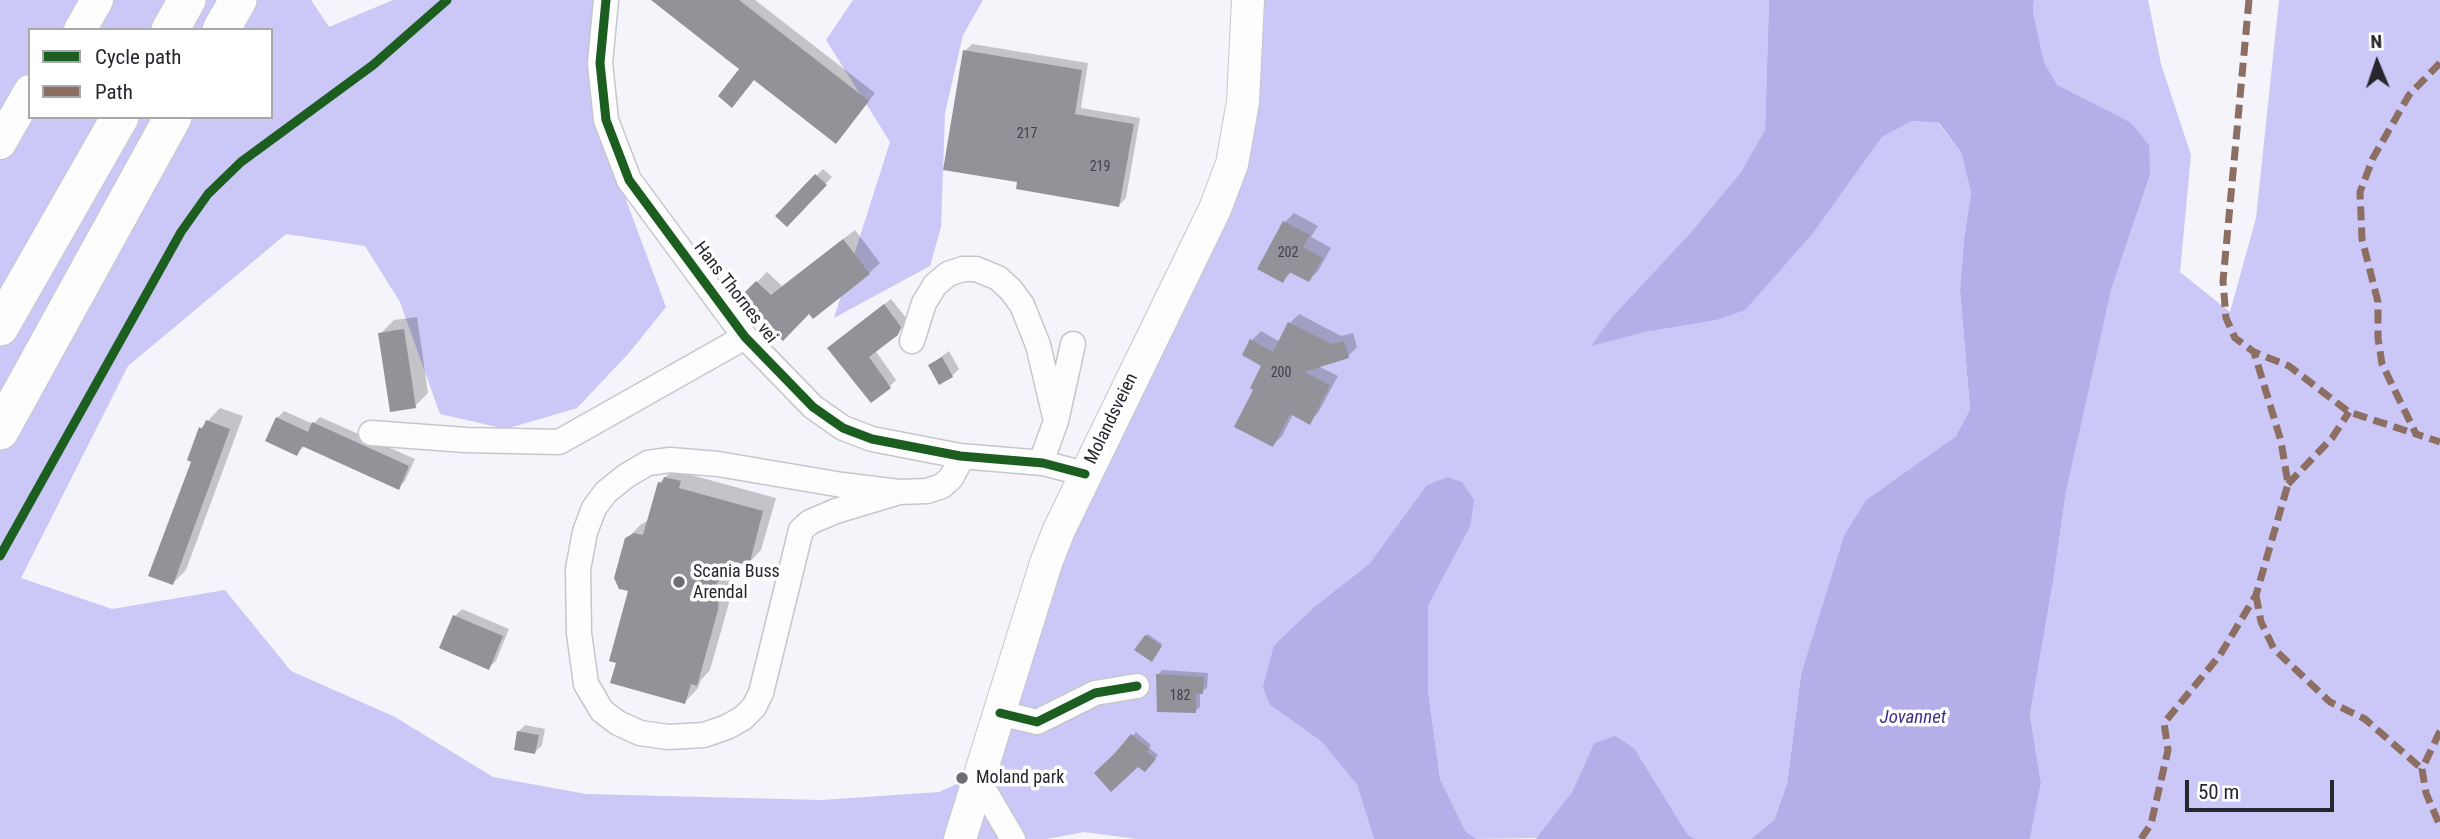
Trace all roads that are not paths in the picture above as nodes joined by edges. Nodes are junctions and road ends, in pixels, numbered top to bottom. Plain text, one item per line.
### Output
1 (83, 0) edge
2 (97, 0) edge
3 (187, 0) edge
4 (238, 0) edge
5 (606, 0) edge
6 (1248, 0) edge
7 (66, 28) edge
8 (81, 28) edge
9 (171, 28) edge
10 (222, 28) edge
11 (28, 95) edge
12 (28, 119) edge
13 (119, 119) edge
14 (172, 119) edge
15 (0, 143) edge
16 (0, 167) edge
17 (0, 327) edge
18 (745, 337) junction
19 (912, 341) dead end
20 (1073, 344) dead end
21 (1056, 421) junction
22 (0, 431) edge
23 (371, 433) dead end
24 (960, 456) junction
25 (1043, 463) junction
26 (1085, 474) junction
27 (899, 492) junction
28 (1137, 686) dead end
29 (1000, 713) junction
30 (977, 789) junction
31 (960, 839) edge
32 (1013, 839) edge

1 - 7 main road
2 - 8 main road
3 - 9 highway
4 - 10 highway
5 - 18 street, Hans Thornes vei
6 - 26 main road, Molandsveien
11 - 15 main road
12 - 16 main road
13 - 17 highway
14 - 22 highway
18 - 23 street
18 - 24 street, Hans Thornes vei
19 - 21 street
20 - 21 street
21 - 25 street
24 - 25 street, Hans Thornes vei
24 - 27 street
25 - 26 street, Hans Thornes vei
26 - 29 main road, Molandsveien
27 - 27 street
28 - 29 street
29 - 30 main road, Molandsveien
30 - 31 main road, Molandsveien
30 - 32 street

